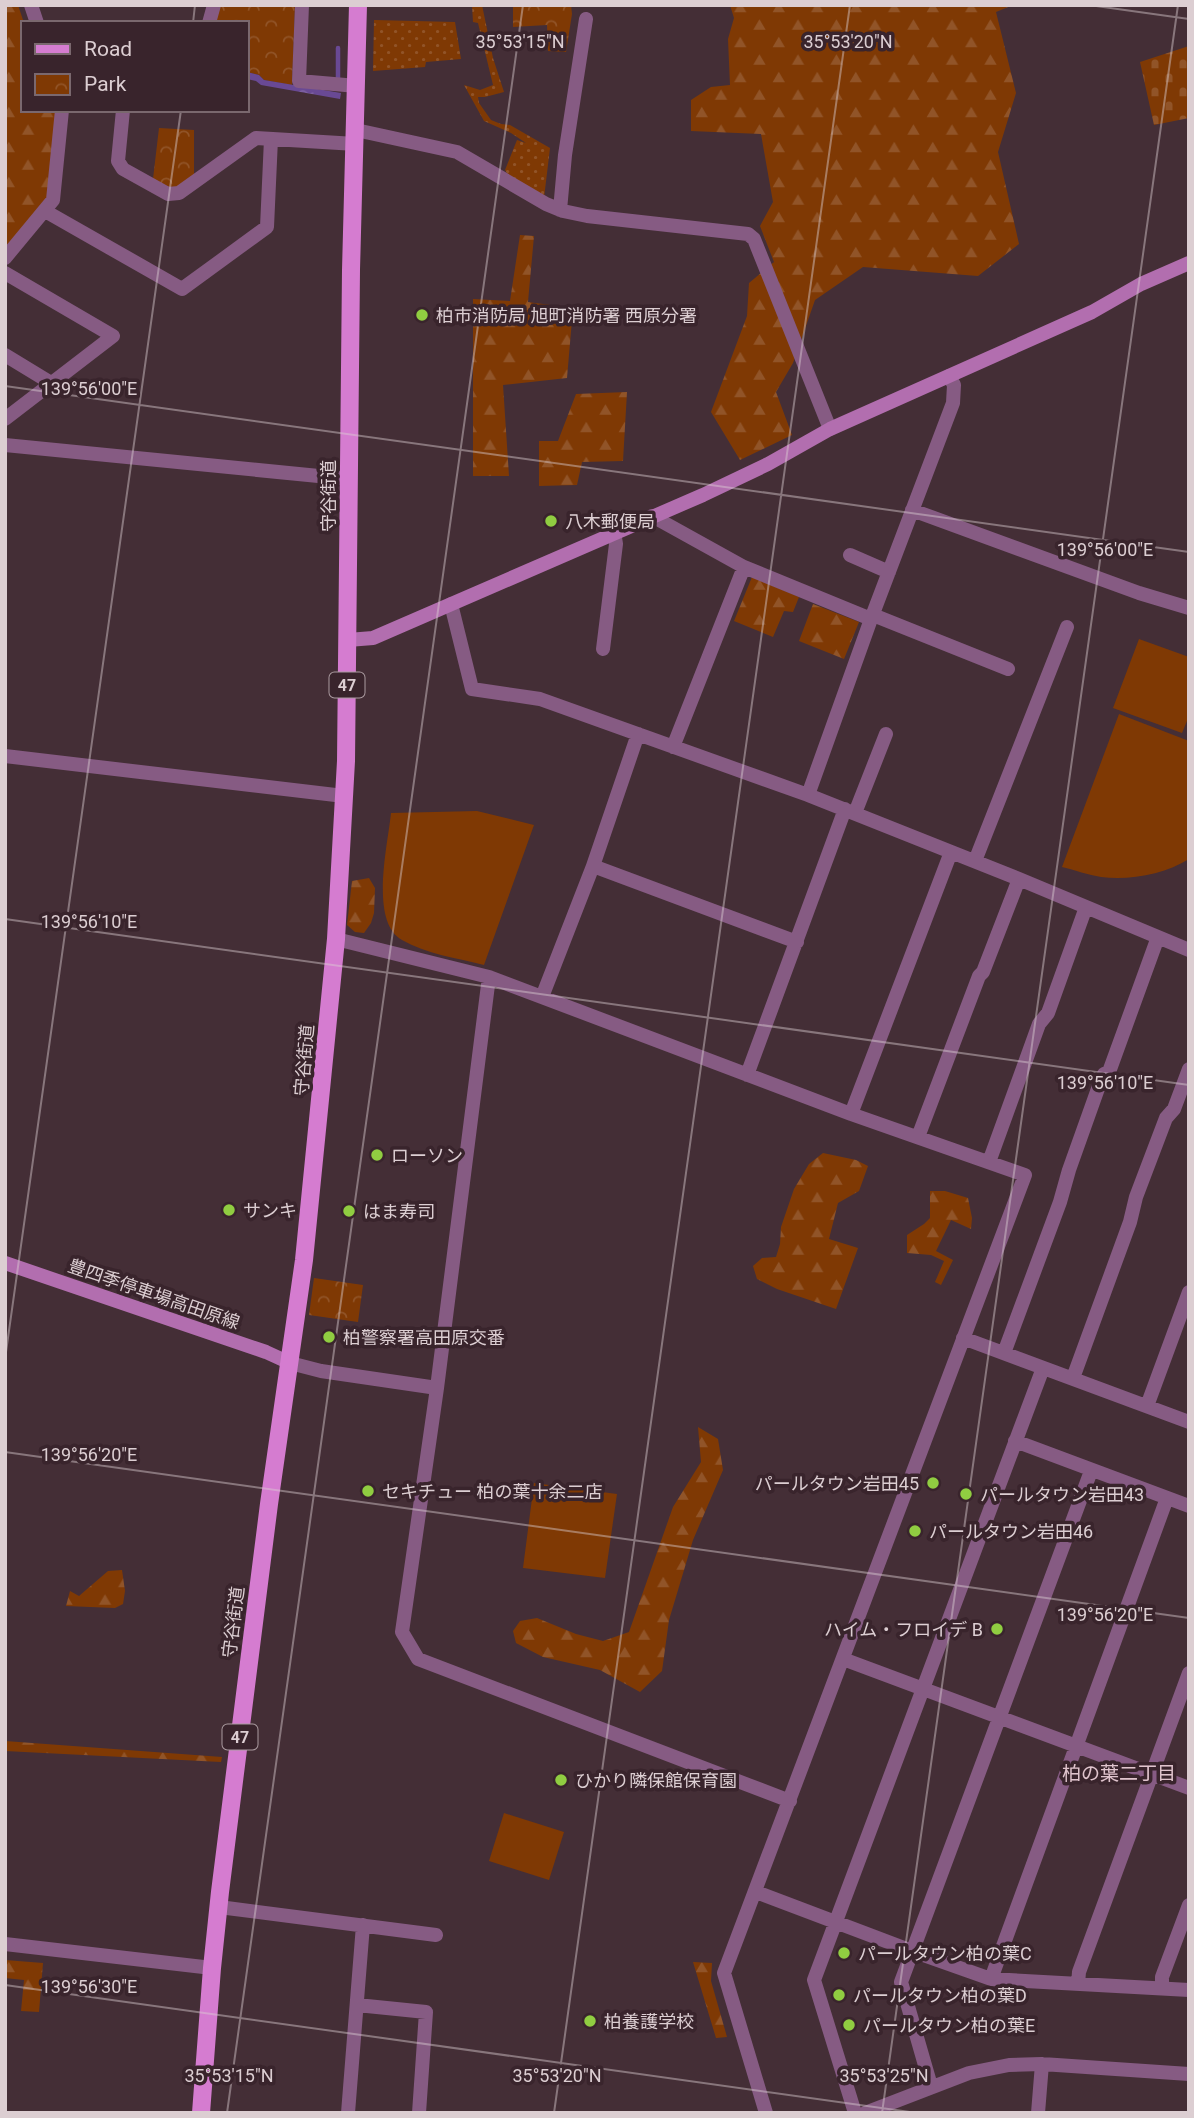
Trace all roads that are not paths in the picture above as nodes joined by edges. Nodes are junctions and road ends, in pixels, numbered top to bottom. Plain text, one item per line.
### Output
1 (302, 5) edge
2 (358, 5) edge
3 (586, 19) dead end
4 (357, 86) junction
5 (62, 112) edge
6 (123, 112) edge
7 (356, 137) junction
8 (271, 139) junction
9 (559, 209) junction
10 (45, 211) junction
11 (5, 258) edge
12 (1189, 263) edge
13 (5, 273) edge
14 (5, 355) edge
15 (949, 376) junction
16 (51, 383) junction
17 (5, 419) edge
18 (830, 429) junction
19 (5, 445) edge
20 (349, 479) junction
21 (912, 510) junction
22 (652, 516) junction
23 (614, 532) junction
24 (850, 555) dead end
25 (744, 567) junction
26 (889, 572) junction
27 (451, 604) junction
28 (1189, 608) edge
29 (872, 617) junction
30 (1067, 628) dead end
31 (348, 640) junction
32 (603, 649) dead end
33 (1008, 669) dead end
34 (638, 734) junction
35 (886, 734) dead end
36 (673, 747) junction
37 (5, 756) edge
38 (808, 795) junction
39 (344, 796) junction
40 (850, 811) junction
41 (951, 852) junction
42 (975, 862) junction
43 (593, 866) junction
44 (1019, 879) junction
45 (1086, 907) junction
46 (1158, 937) junction
47 (336, 939) junction
48 (797, 942) junction
49 (1189, 950) edge
50 (489, 977) junction
51 (542, 997) junction
52 (1189, 1069) edge
53 (747, 1075) junction
54 (851, 1114) junction
55 (918, 1138) junction
56 (989, 1161) junction
57 (5, 1263) edge
58 (1189, 1292) edge
59 (963, 1338) junction
60 (1004, 1353) junction
61 (290, 1363) junction
62 (1043, 1368) junction
63 (1073, 1378) junction
64 (436, 1388) junction
65 (1147, 1406) junction
66 (1189, 1422) edge
67 (1015, 1441) junction
68 (1091, 1471) junction
69 (1167, 1498) junction
70 (1189, 1506) edge
71 (843, 1659) junction
72 (1189, 1673) edge
73 (923, 1689) junction
74 (999, 1718) junction
75 (1075, 1746) junction
76 (1151, 1774) junction
77 (1189, 1788) edge
78 (790, 1801) junction
79 (756, 1892) junction
80 (1189, 1905) edge
81 (219, 1907) junction
82 (835, 1922) junction
83 (363, 1925) junction
84 (436, 1935) dead end
85 (5, 1944) edge
86 (912, 1951) junction
87 (212, 1968) junction
88 (991, 1979) junction
89 (1078, 1984) junction
90 (1162, 1988) junction
91 (1189, 1990) edge
92 (357, 2005) junction
93 (1042, 2064) junction
94 (1189, 2074) edge
95 (932, 2086) junction
96 (201, 2113) edge
97 (348, 2113) edge
98 (419, 2113) edge
99 (766, 2113) edge
100 (855, 2113) edge
101 (865, 2113) edge
102 (1038, 2113) edge

1 - 4 street
2 - 4 main road, 守谷街道 / 47
3 - 9 street
4 - 7 main road, 守谷街道 / 47
5 - 10 street
6 - 8 street
7 - 8 street
7 - 9 street
7 - 20 main road, 守谷街道 / 47
8 - 10 street
9 - 18 street
10 - 11 street
12 - 15 street
13 - 16 street
14 - 16 street
15 - 18 street
15 - 21 street
16 - 17 street
18 - 22 street
19 - 20 street
20 - 31 main road, 守谷街道 / 47
21 - 26 street
21 - 28 street
22 - 23 street
22 - 25 street
23 - 27 street
23 - 32 street
24 - 26 street
25 - 29 street
25 - 36 street
26 - 29 street
27 - 31 street
27 - 34 street
29 - 33 street
29 - 38 street
30 - 42 street
31 - 39 main road, 守谷街道 / 47
34 - 36 street
34 - 43 street
35 - 40 street
36 - 38 street
37 - 39 street
38 - 40 street
39 - 47 main road, 守谷街道 / 47
40 - 41 street
40 - 48 street
41 - 42 street
41 - 54 street
42 - 44 street
43 - 48 street
43 - 51 street
44 - 45 street
44 - 55 street
45 - 46 street
45 - 56 street
46 - 49 street
46 - 60 street
47 - 50 street
47 - 61 main road, 守谷街道 / 47
48 - 53 street
50 - 51 street
50 - 64 street
51 - 53 street
52 - 63 street
53 - 54 street
54 - 55 street
55 - 56 street
56 - 59 street
57 - 61 street, 豊四季停車場高田原線
58 - 65 street
59 - 60 street
59 - 71 street
60 - 62 street
61 - 64 street
61 - 81 main road, 守谷街道 / 47
62 - 63 street
62 - 67 street
63 - 65 street
64 - 78 street
65 - 66 street
67 - 68 street
67 - 73 street
68 - 69 street
68 - 74 street
69 - 70 street
69 - 75 street
71 - 73 street
71 - 78 street
72 - 76 street
73 - 74 street
73 - 82 street
74 - 75 street
74 - 86 street
75 - 76 street
75 - 88 street
76 - 77 street
76 - 89 street
78 - 79 street
79 - 82 street
79 - 99 street
80 - 90 street
81 - 83 street
81 - 87 main road, 守谷街道 / 47
82 - 86 street
82 - 100 street
83 - 84 street
83 - 92 street
85 - 87 street
86 - 88 street
86 - 95 street
87 - 96 main road, 守谷街道 / 47
88 - 89 street
89 - 90 street
90 - 91 street
92 - 97 street
92 - 98 street
93 - 94 street
93 - 95 street
93 - 102 street
95 - 101 street

